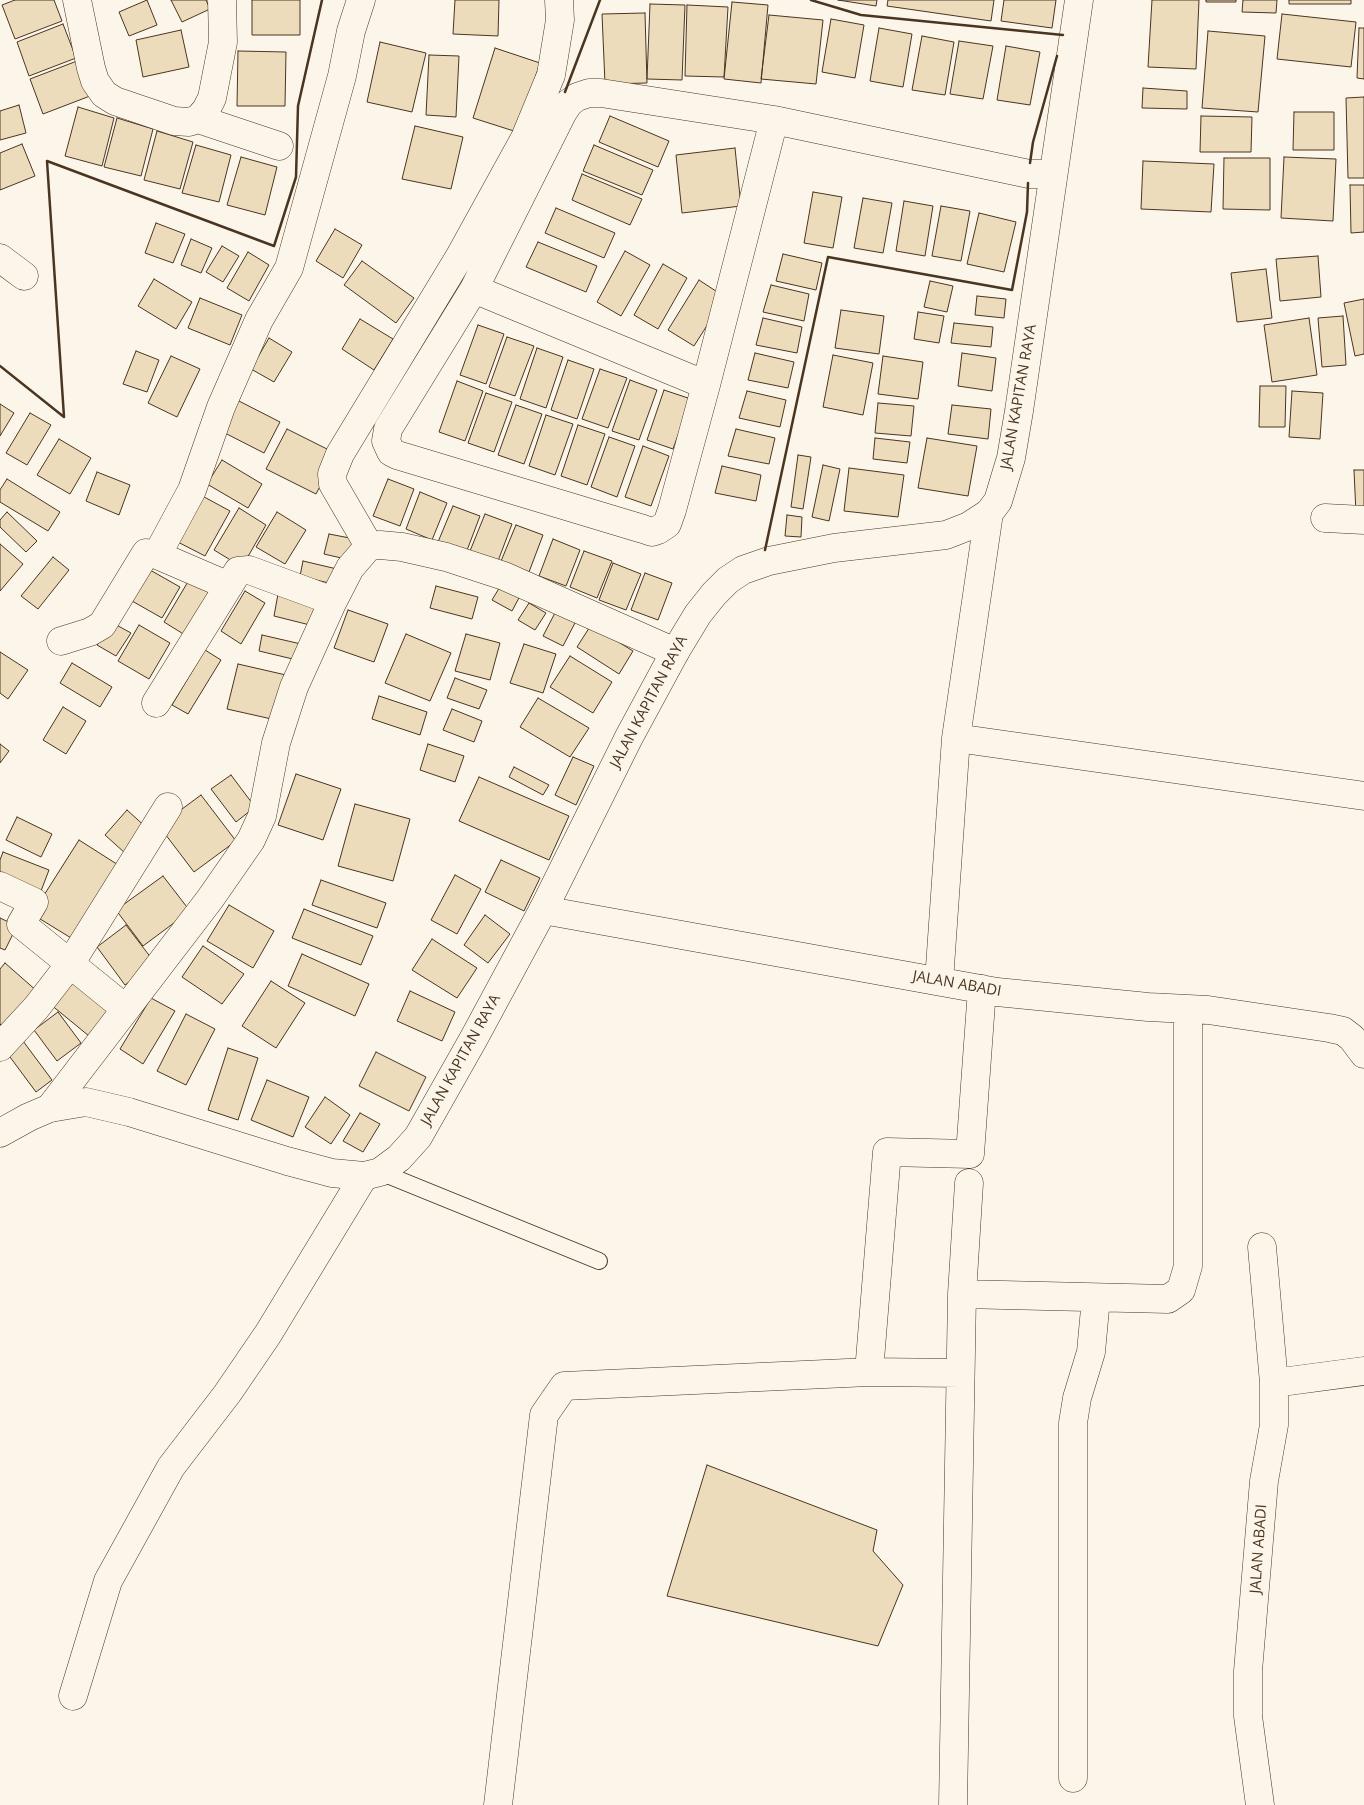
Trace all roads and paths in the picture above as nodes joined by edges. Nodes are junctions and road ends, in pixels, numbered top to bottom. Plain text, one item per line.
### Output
1 (77, 0) edge
2 (222, 0) edge
3 (361, 0) edge
4 (559, 0) edge
5 (1079, 0) edge
6 (198, 119) junction
7 (774, 120) junction
8 (279, 146) dead end
9 (1053, 174) junction
10 (0, 258) edge
11 (24, 276) dead end
12 (474, 289) junction
13 (706, 385) junction
14 (989, 513) junction
15 (1325, 518) dead end
16 (1364, 520) edge
17 (368, 546) junction
18 (157, 555) junction
19 (229, 586) junction
20 (333, 601) junction
21 (61, 640) dead end
22 (675, 652) junction
23 (156, 703) dead end
24 (956, 738) junction
25 (1364, 796) edge
26 (168, 808) dead end
27 (0, 886) edge
28 (543, 910) junction
29 (70, 964) junction
30 (939, 981) junction
31 (982, 989) junction
32 (126, 1009) junction
33 (1188, 1009) junction
34 (0, 1047) edge
35 (1364, 1054) edge
36 (50, 1108) junction
37 (0, 1133) edge
38 (372, 1174) junction
39 (969, 1183) dead end
40 (1262, 1247) dead end
41 (599, 1261) dead end
42 (962, 1294) junction
43 (1096, 1298) junction
44 (1364, 1371) edge
45 (869, 1372) junction
46 (960, 1374) junction
47 (1274, 1383) junction
48 (73, 1696) dead end
49 (1073, 1778) dead end
50 (498, 1805) edge
51 (953, 1805) edge
52 (1260, 1805) edge

1 - 6 street
2 - 6 street
3 - 18 street
4 - 17 street
5 - 9 street, JALAN KAPITAN RAYA
6 - 8 street
7 - 9 street
7 - 12 street
7 - 13 street
9 - 14 street, JALAN KAPITAN RAYA
10 - 11 street
12 - 13 street
12 - 13 street
14 - 22 street, JALAN KAPITAN RAYA
14 - 24 street
15 - 16 street
17 - 20 street
17 - 22 street
18 - 19 street
18 - 21 street
19 - 20 street
19 - 23 street
20 - 32 street
22 - 28 street, JALAN KAPITAN RAYA
24 - 25 street
24 - 30 street
26 - 29 street
27 - 29 street
28 - 30 street, JALAN ABADI
28 - 38 street, JALAN KAPITAN RAYA
29 - 32 street
29 - 34 street
30 - 31 street, JALAN ABADI
31 - 33 street, JALAN ABADI
31 - 45 street
32 - 36 street
33 - 35 street, JALAN ABADI
33 - 43 street
36 - 37 street
36 - 38 street
38 - 41 lane
38 - 48 street
39 - 42 street
40 - 47 street, JALAN ABADI
42 - 43 street
42 - 46 street
43 - 49 street
44 - 47 street
45 - 46 street
45 - 50 street
46 - 51 street
47 - 52 street, JALAN ABADI

